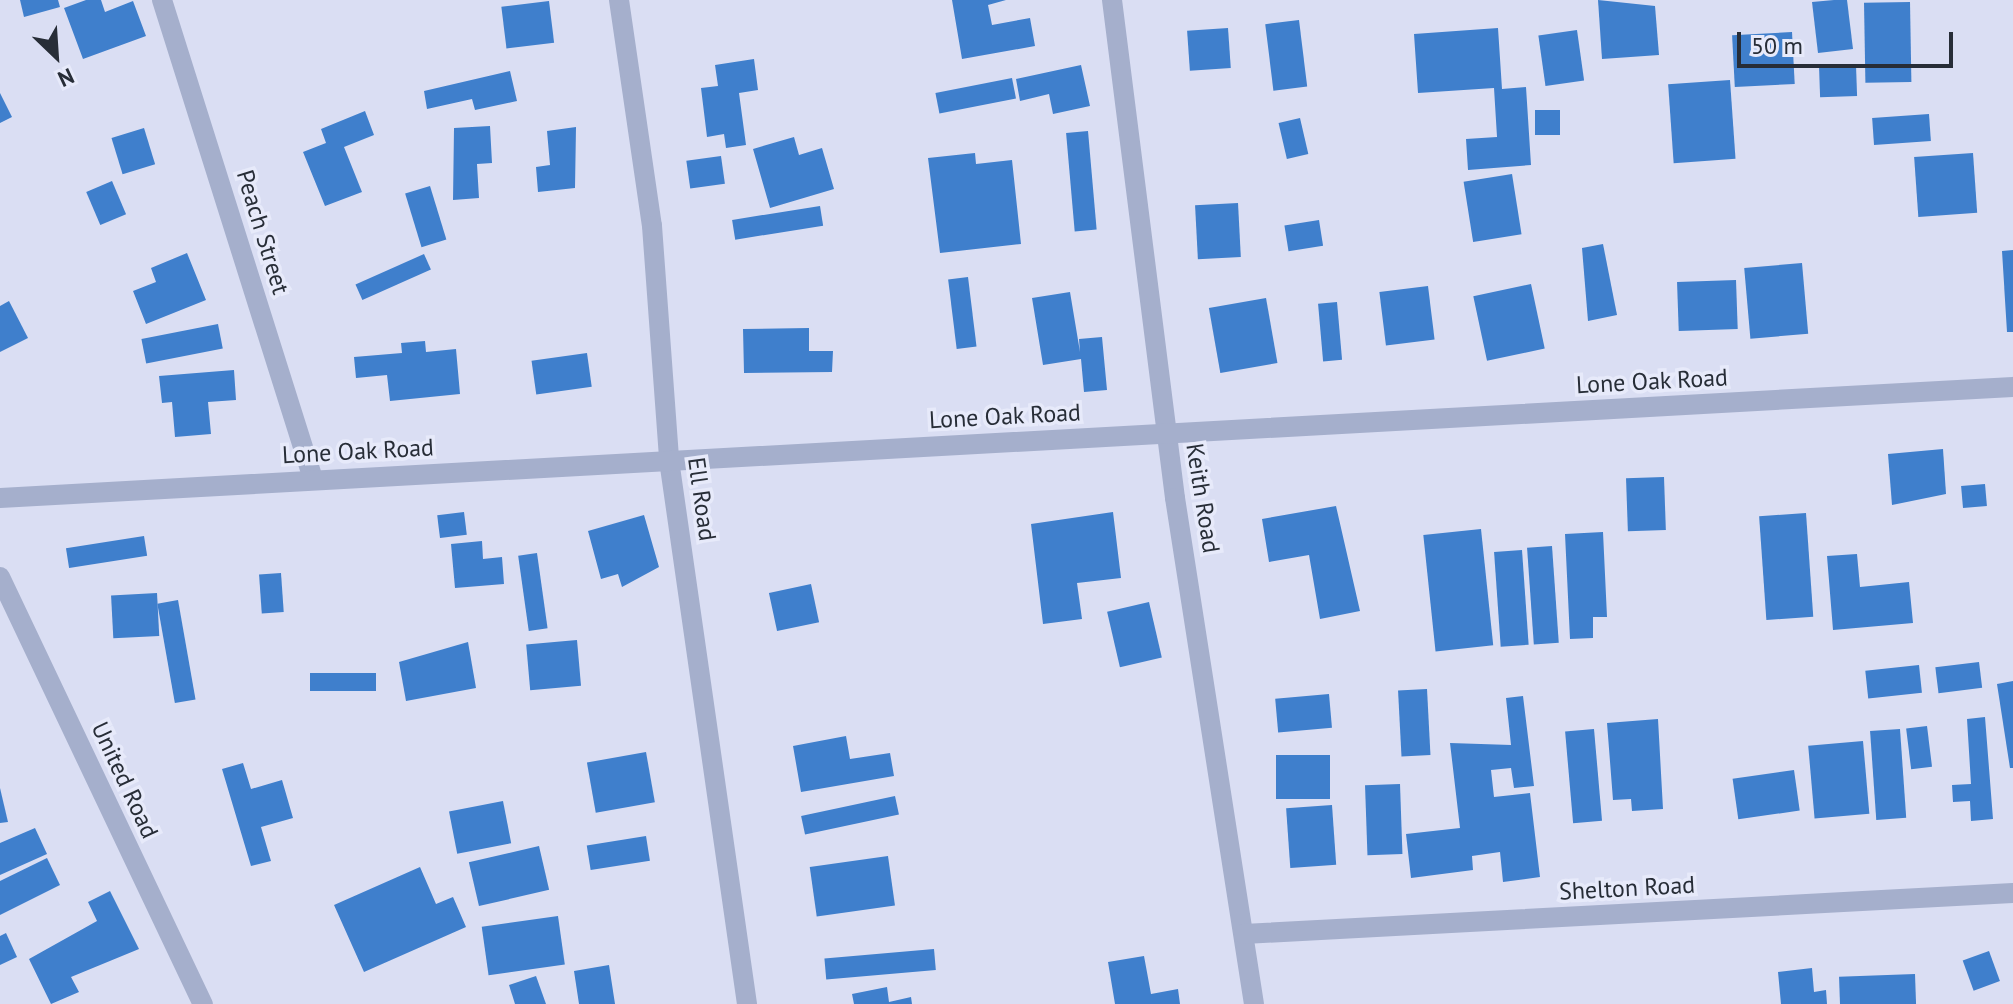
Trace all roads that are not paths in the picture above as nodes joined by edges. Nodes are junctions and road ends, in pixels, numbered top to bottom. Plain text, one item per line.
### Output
1 (162, 0) edge
2 (619, 0) edge
3 (1112, 0) edge
4 (2013, 387) edge
5 (1167, 434) junction
6 (669, 460) junction
7 (313, 479) junction
8 (0, 498) edge
9 (0, 577) edge
10 (2013, 893) edge
11 (1244, 934) junction
12 (203, 1004) edge
13 (747, 1004) edge
14 (1254, 1004) edge

1 - 7 street, Peach Street
2 - 6 street, Ell Road
3 - 5 street, Keith Road
4 - 5 street, Lone Oak Road
5 - 6 street, Lone Oak Road
5 - 11 street, Keith Road
6 - 7 street, Lone Oak Road
6 - 13 street, Ell Road
7 - 8 street, Lone Oak Road
9 - 12 street, United Road
10 - 11 street, Shelton Road
11 - 14 street, Keith Road

